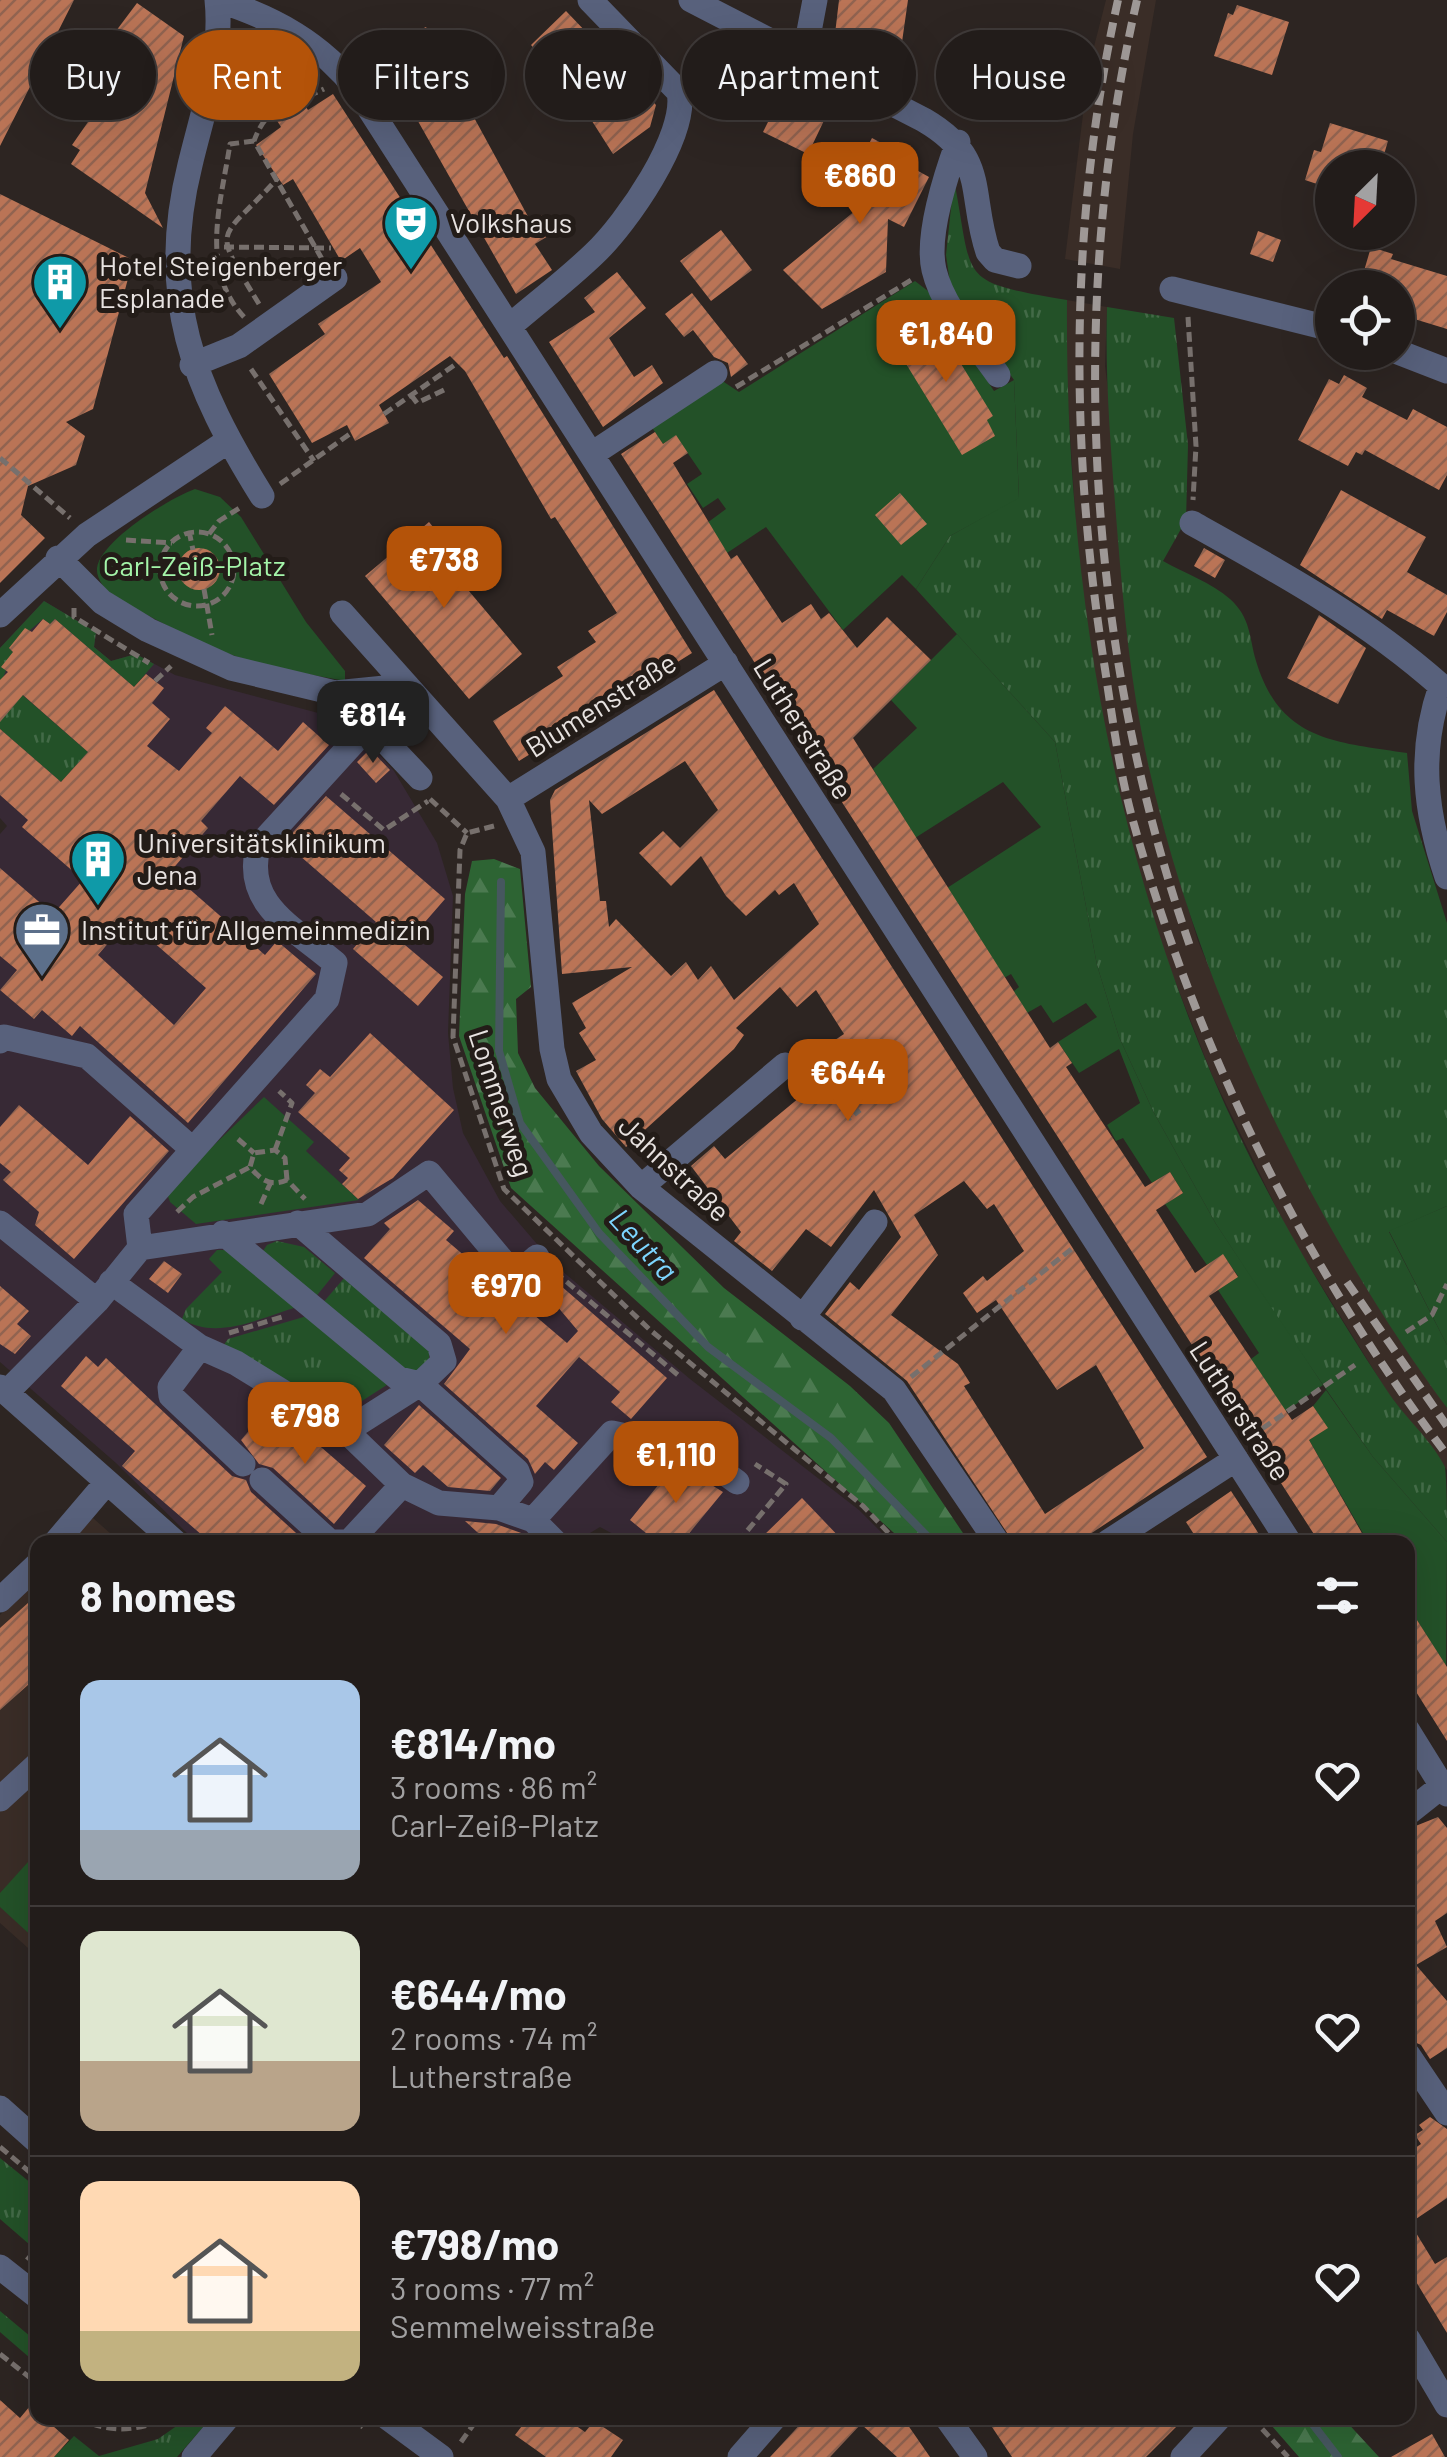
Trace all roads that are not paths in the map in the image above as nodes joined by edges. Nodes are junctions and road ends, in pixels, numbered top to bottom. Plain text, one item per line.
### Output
1 (217, 0) edge
2 (590, 0) edge
3 (691, 0) edge
4 (815, 0) edge
5 (749, 30) edge
6 (809, 30) edge
7 (916, 119) edge
8 (958, 142) junction
9 (1019, 266) dead end
10 (334, 278) dead end
11 (1181, 292) road end
12 (1315, 325) edge
13 (510, 326) junction
14 (1415, 359) edge
15 (192, 364) junction
16 (1447, 371) edge
17 (715, 373) road end
18 (998, 375) dead end
19 (228, 440) junction
20 (592, 454) junction
21 (272, 489) road end
22 (1192, 522) road end
23 (58, 558) junction
24 (342, 613) dead end
25 (0, 615) edge
26 (726, 663) junction
27 (1444, 684) edge
28 (404, 686) junction
29 (368, 723) junction
30 (425, 789) road end
31 (508, 798) junction
32 (1447, 877) edge
33 (0, 1041) edge
34 (785, 1066) road end
35 (191, 1148) junction
36 (641, 1187) junction
37 (875, 1222) dead end
38 (0, 1223) edge
39 (298, 1223) junction
40 (224, 1233) junction
41 (140, 1248) junction
42 (537, 1257) road end
43 (104, 1292) junction
44 (802, 1318) junction
45 (200, 1347) junction
46 (420, 1384) junction
47 (3, 1390) edge
48 (346, 1431) junction
49 (1242, 1449) junction
50 (107, 1482) junction
51 (736, 1482) dead end
52 (402, 1484) junction
53 (499, 1508) junction
54 (533, 1520) junction
55 (62, 1535) edge
56 (167, 1535) edge
57 (322, 1535) edge
58 (355, 1535) edge
59 (548, 1535) edge
60 (991, 1535) edge
61 (1118, 1535) edge
62 (1285, 1535) edge
63 (30, 1573) edge
64 (0, 1600) edge
65 (1415, 1742) edge
66 (30, 1771) edge
67 (1445, 1790) edge
68 (0, 1798) edge
69 (1415, 1808) edge
70 (1415, 2065) edge
71 (0, 2108) edge
72 (1447, 2113) edge
73 (30, 2135) edge
74 (0, 2267) edge
75 (30, 2291) edge
76 (1415, 2349) edge
77 (1443, 2390) edge
78 (221, 2425) edge
79 (401, 2425) edge
80 (768, 2425) edge
81 (953, 2425) edge
82 (1213, 2425) edge
83 (450, 2452) edge
84 (194, 2457) edge
85 (740, 2457) edge
86 (975, 2457) edge
87 (1183, 2457) edge

1 - 13 street, Lutherstraße
1 - 15 street
2 - 13 street
3 - 5 street
4 - 6 street
7 - 8 street
8 - 9 street
8 - 18 street
10 - 15 street
11 - 12 street
13 - 20 street, Lutherstraße
14 - 16 street
15 - 19 street
17 - 20 street
19 - 21 street
19 - 23 street
20 - 26 street, Lutherstraße
22 - 27 street
23 - 25 street
23 - 28 street
24 - 28 street
26 - 31 street, Blumenstraße
26 - 49 street, Lutherstraße
27 - 32 street
28 - 29 street
28 - 31 street
29 - 30 street
29 - 35 street
31 - 36 street, Jahnstraße
33 - 35 street
34 - 36 street
35 - 41 street
36 - 44 street, Jahnstraße
37 - 44 street
38 - 43 street
39 - 40 street
39 - 42 street
39 - 46 street
40 - 41 street
40 - 46 street
41 - 43 street
43 - 45 street
43 - 47 street
44 - 60 street, Jahnstraße
45 - 48 street
45 - 57 street
46 - 48 street
46 - 53 street
47 - 50 street
48 - 52 street
49 - 61 street
49 - 62 street, Lutherstraße
50 - 55 street
50 - 56 street
51 - 54 street
52 - 53 street
52 - 58 street
53 - 54 street
54 - 59 street
63 - 64 street
65 - 67 street
66 - 68 street
67 - 69 street
70 - 72 street
71 - 73 street
74 - 75 street
76 - 77 street
78 - 84 street
79 - 83 street
80 - 85 street
81 - 86 street
82 - 87 street

